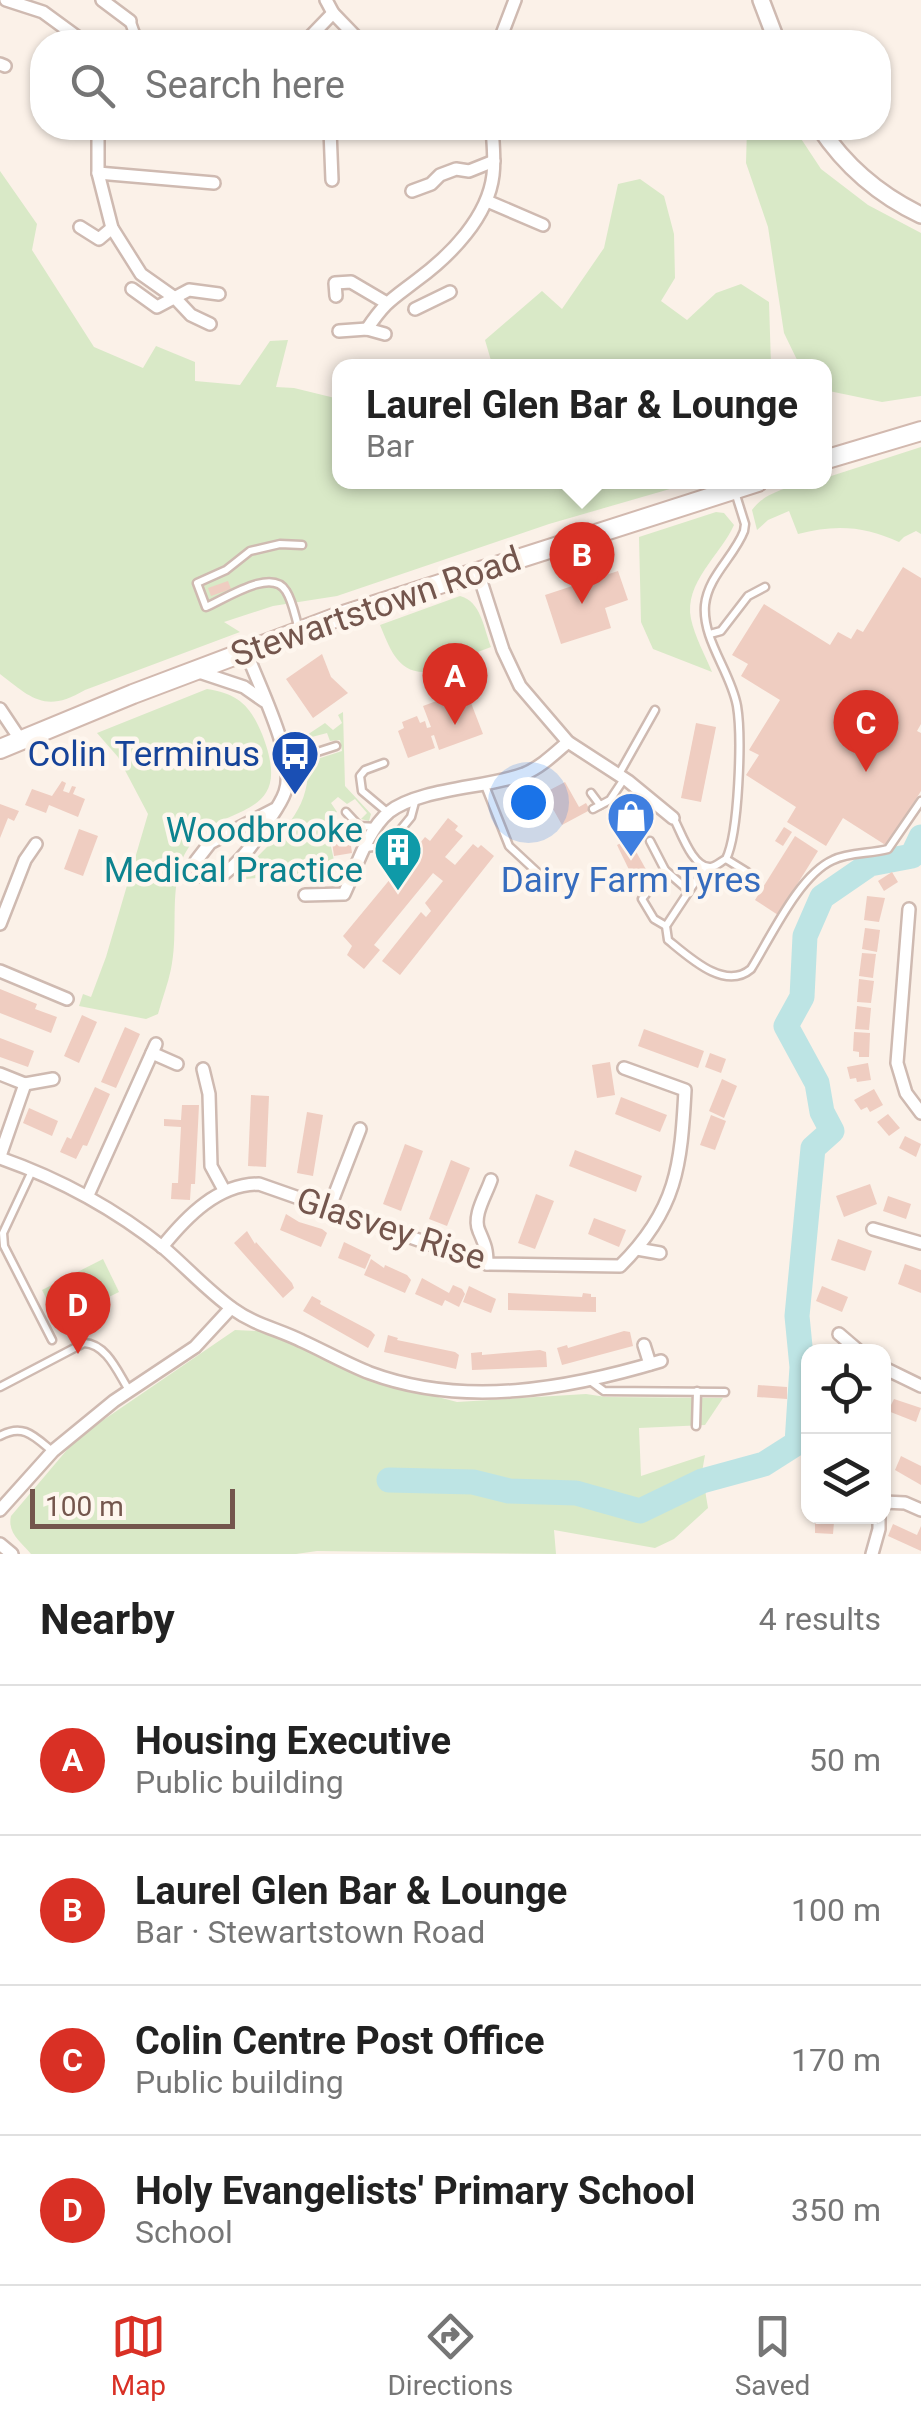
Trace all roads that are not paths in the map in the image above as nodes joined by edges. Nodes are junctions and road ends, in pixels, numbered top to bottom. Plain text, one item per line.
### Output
1 (6, 0) edge
2 (51, 0) edge
3 (102, 0) edge
4 (326, 0) edge
5 (515, 0) edge
6 (761, 0) edge
7 (43, 12) junction
8 (333, 14) junction
9 (130, 21) joint
10 (68, 30) edge
11 (133, 30) edge
12 (317, 30) edge
13 (349, 30) edge
14 (504, 30) edge
15 (772, 30) edge
16 (98, 140) edge
17 (330, 140) edge
18 (493, 140) edge
19 (829, 140) edge
20 (494, 161) junction
21 (98, 173) junction
22 (332, 180) dead end
23 (214, 183) dead end
24 (412, 191) dead end
25 (487, 201) junction
26 (921, 216) edge
27 (542, 225) dead end
28 (80, 227) dead end
29 (112, 228) junction
30 (418, 280) junction
31 (132, 289) dead end
32 (450, 292) dead end
33 (219, 294) dead end
34 (336, 296) dead end
35 (175, 298) junction
36 (434, 301) junction
37 (385, 302) junction
38 (414, 309) dead end
39 (210, 324) dead end
40 (368, 329) junction
41 (338, 331) dead end
42 (385, 334) dead end
43 (921, 430) edge
44 (832, 458) edge
45 (737, 489) edge
46 (734, 490) junction
47 (302, 544) dead end
48 (477, 569) junction
49 (765, 587) dead end
50 (300, 630) junction
51 (710, 634) junction
52 (246, 651) junction
53 (194, 671) junction
54 (264, 700) junction
55 (0, 709) edge
56 (656, 710) dead end
57 (20, 739) junction
58 (568, 742) junction
59 (336, 746) dead end
60 (0, 749) edge
61 (286, 762) junction
62 (384, 763) dead end
63 (621, 777) junction
64 (484, 782) junction
65 (591, 793) dead end
66 (415, 800) junction
67 (921, 801) edge
68 (275, 809) junction
69 (346, 812) dead end
70 (388, 813) junction
71 (673, 818) joint
72 (378, 827) junction
73 (650, 841) dead end
74 (36, 844) dead end
75 (366, 848) junction
76 (726, 858) junction
77 (705, 867) junction
78 (665, 870) junction
79 (747, 872) dead end
80 (552, 886) dead end
81 (688, 890) junction
82 (305, 895) dead end
83 (909, 909) dead end
84 (1, 921) edge
85 (666, 926) junction
86 (0, 971) edge
87 (67, 999) dead end
88 (176, 1064) dead end
89 (624, 1068) dead end
90 (202, 1069) dead end
91 (0, 1074) edge
92 (53, 1080) dead end
93 (25, 1084) junction
94 (921, 1112) edge
95 (360, 1129) dead end
96 (0, 1157) edge
97 (32, 1170) junction
98 (491, 1180) dead end
99 (224, 1190) junction
100 (88, 1195) junction
101 (329, 1209) junction
102 (873, 1229) dead end
103 (921, 1242) edge
104 (162, 1248) junction
105 (637, 1249) junction
106 (660, 1253) dead end
107 (486, 1264) junction
108 (232, 1308) junction
109 (839, 1334) dead end
110 (52, 1340) dead end
111 (851, 1344) edge
112 (644, 1345) dead end
113 (891, 1371) edge
114 (588, 1379) junction
115 (921, 1386) edge
116 (0, 1387) edge
117 (129, 1390) junction
118 (697, 1392) junction
119 (725, 1392) dead end
120 (696, 1426) dead end
121 (0, 1436) edge
122 (53, 1452) junction
123 (891, 1502) edge
124 (0, 1510) edge
125 (921, 1510) edge
126 (879, 1524) edge
127 (0, 1544) edge
128 (12, 1554) edge
129 (872, 1554) edge

1 - 7 street
2 - 7 street
3 - 9 street
4 - 8 street
5 - 14 street
6 - 15 street
7 - 10 street
8 - 12 street
8 - 13 street
9 - 11 street
16 - 21 street
17 - 22 street
18 - 20 street
19 - 26 street
20 - 24 street
20 - 25 street
21 - 23 street
21 - 29 street
25 - 27 street
25 - 30 street
28 - 29 street
29 - 35 street
30 - 36 street
30 - 37 street
31 - 35 street
32 - 36 street
33 - 35 street
34 - 37 street
35 - 39 street
36 - 38 street
37 - 40 street
40 - 41 street
40 - 42 street
43 - 44 main road
45 - 46 main road, Stewartstown Road
46 - 48 main road, Stewartstown Road
46 - 51 lane
47 - 50 lane
48 - 50 main road, Stewartstown Road
48 - 58 street
49 - 51 lane
50 - 52 main road, Stewartstown Road
51 - 76 lane
52 - 53 main road, Stewartstown Road
52 - 54 street
53 - 54 street
53 - 57 main road, Stewartstown Road
54 - 61 street
55 - 57 street
56 - 63 lane
57 - 60 main road, Stewartstown Road
58 - 63 street
58 - 64 street
59 - 61 lane
61 - 68 street
62 - 70 lane
63 - 65 lane
63 - 71 street
64 - 66 street
64 - 80 lane
66 - 70 street
66 - 75 lane
67 - 85 lane
68 - 68 street
69 - 72 lane
70 - 72 street
71 - 77 lane
72 - 75 street
73 - 78 lane
74 - 84 street
75 - 82 street
76 - 77 lane
76 - 79 lane
77 - 81 lane
78 - 81 lane
78 - 85 lane
81 - 85 lane
83 - 94 street
86 - 87 street
88 - 100 street
89 - 105 street
90 - 99 street
91 - 93 street
92 - 93 street
93 - 96 street
95 - 101 street
96 - 97 street
97 - 100 street
97 - 110 lane
98 - 107 street
99 - 101 street, Glasvey Rise
99 - 104 street
100 - 104 street
101 - 107 street, Glasvey Rise
102 - 103 street
104 - 108 street
105 - 106 street
105 - 107 street, Glasvey Rise
108 - 114 street
108 - 117 street
109 - 111 street
112 - 114 street
113 - 115 street
114 - 118 lane
116 - 117 lane
117 - 122 street
118 - 119 lane
118 - 120 lane
121 - 122 lane
122 - 124 street
123 - 125 street
126 - 129 street
127 - 128 street

